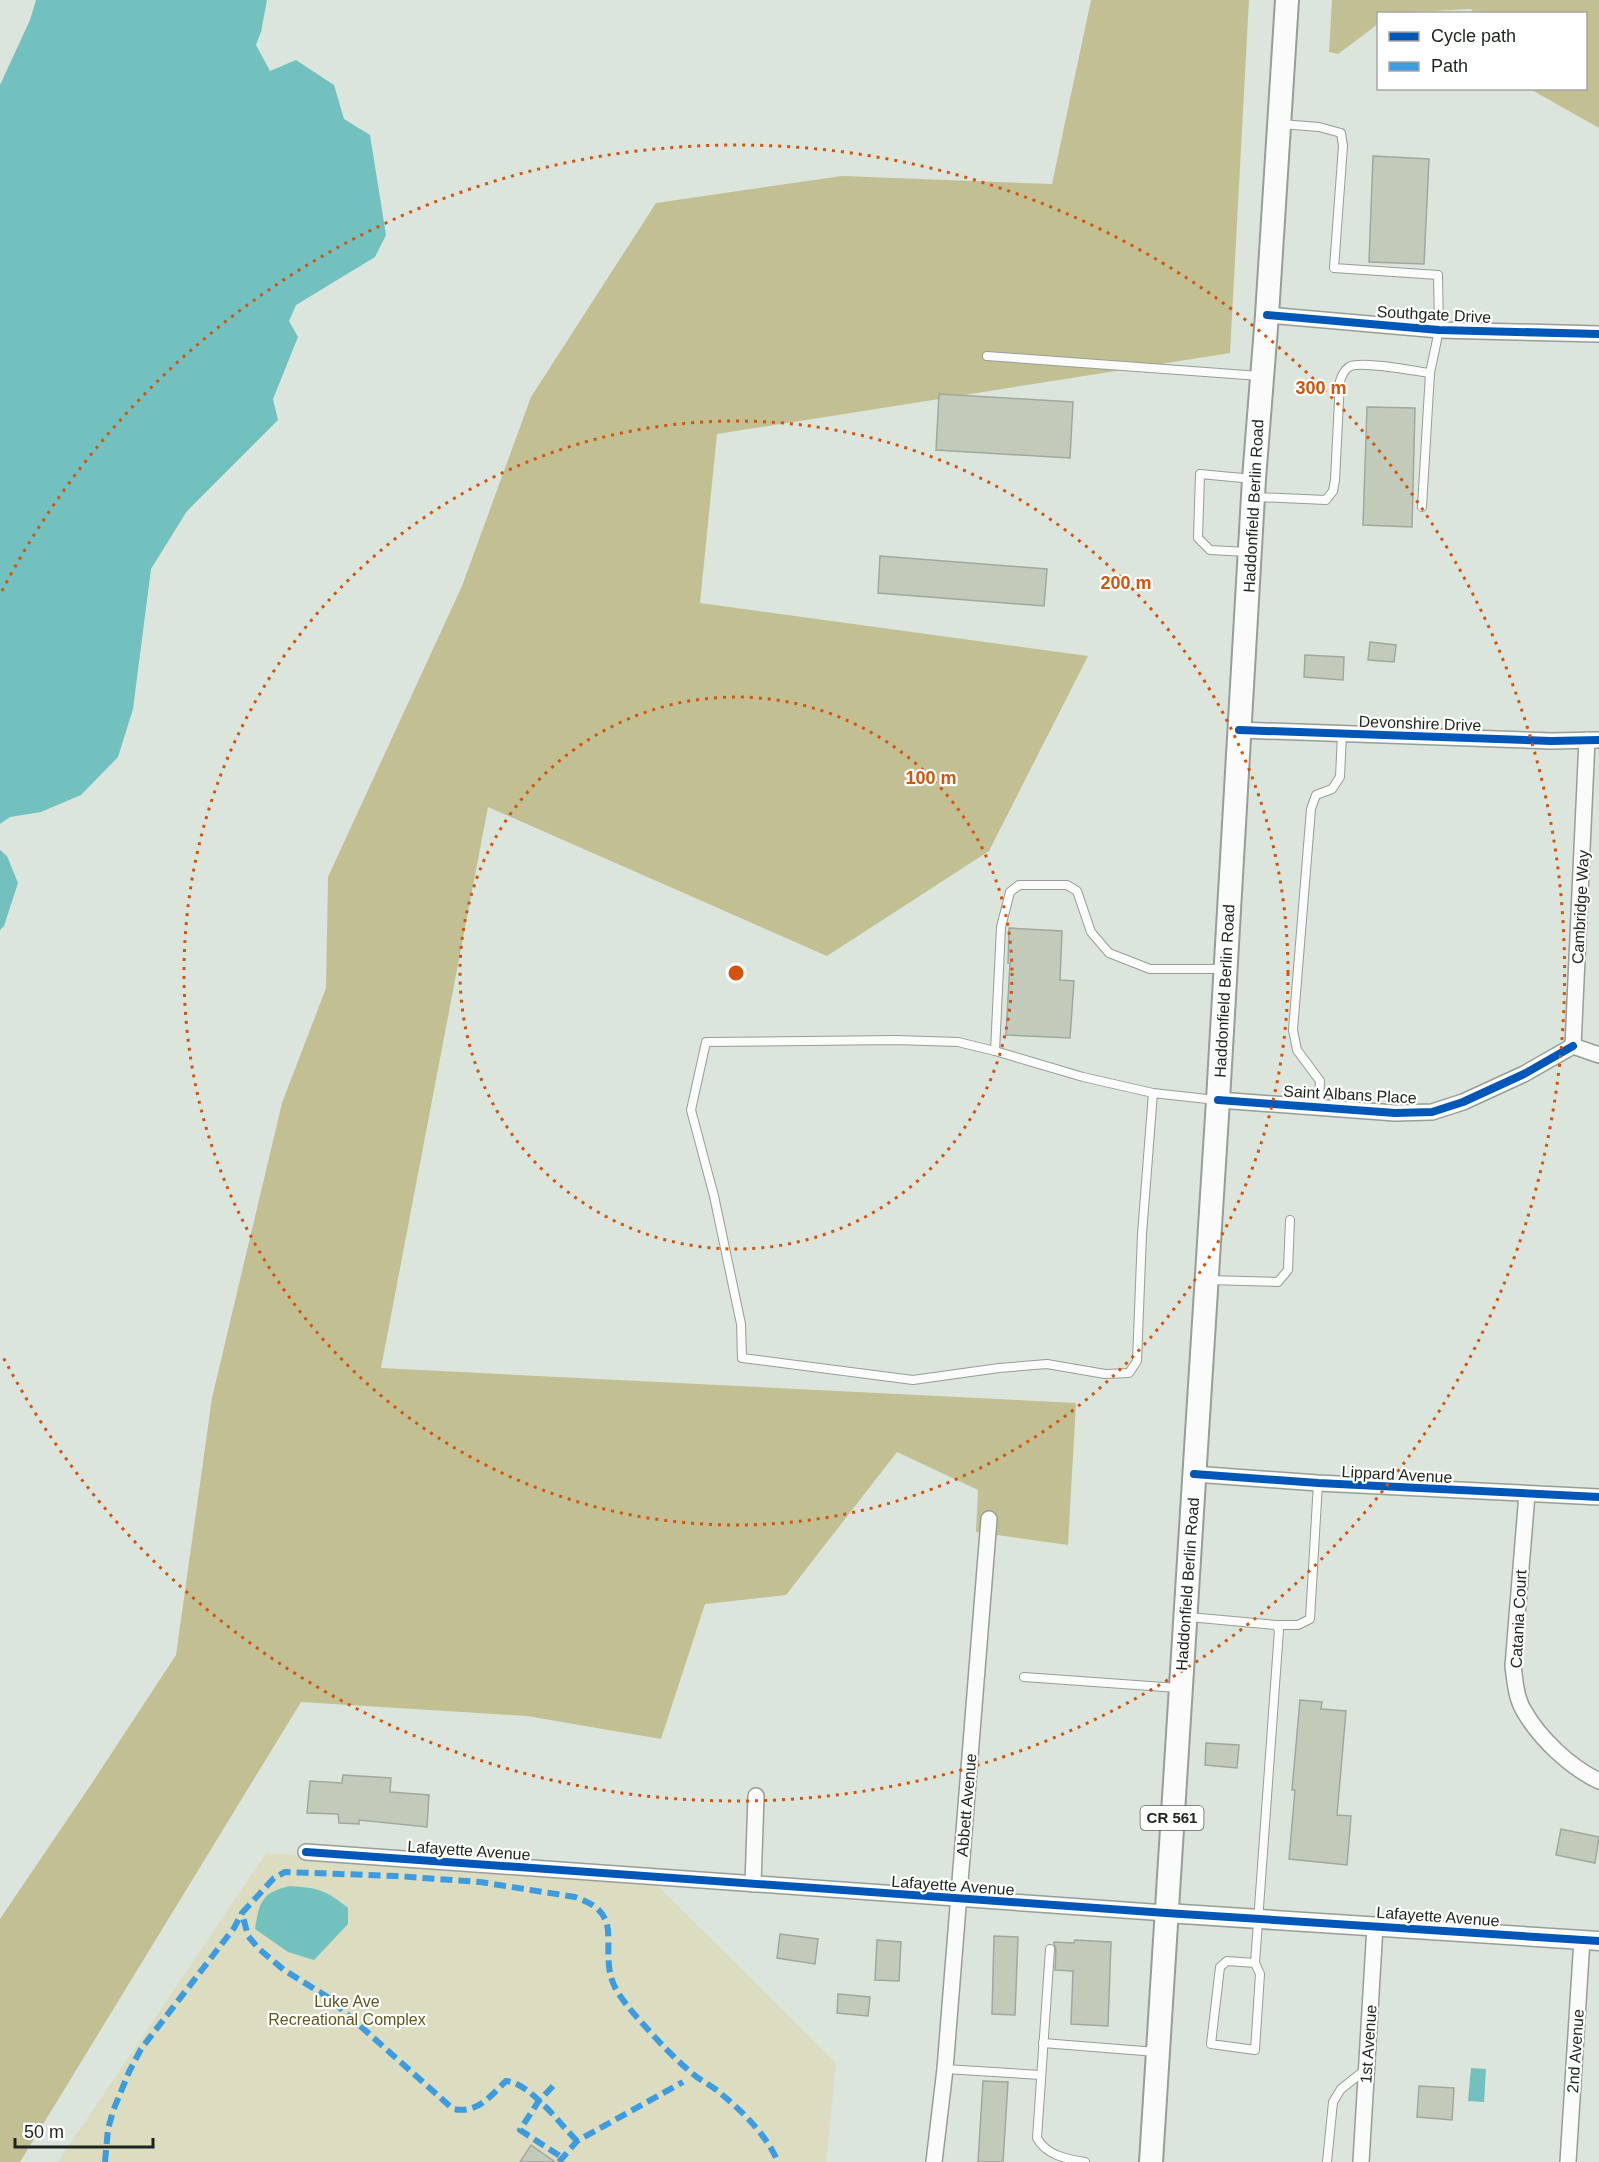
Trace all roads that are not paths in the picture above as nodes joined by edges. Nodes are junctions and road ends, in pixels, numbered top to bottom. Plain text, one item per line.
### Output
1 (1287, 0) edge
2 (1280, 124) junction
3 (1267, 315) junction
4 (1439, 330) junction
5 (1599, 334) edge
6 (987, 356) dead end
7 (1430, 373) junction
8 (1262, 376) junction
9 (1254, 488) junction
10 (1422, 507) dead end
11 (1250, 552) junction
12 (1239, 730) junction
13 (1342, 734) junction
14 (1593, 740) edge
15 (1226, 969) junction
16 (1573, 1046) junction
17 (995, 1051) junction
18 (1599, 1055) edge
19 (1153, 1093) junction
20 (1218, 1100) junction
21 (1319, 1107) junction
22 (1290, 1220) dead end
23 (1206, 1280) junction
24 (1194, 1474) junction
25 (1318, 1483) junction
26 (1527, 1494) junction
27 (1599, 1497) edge
28 (989, 1519) dead end
29 (1185, 1616) junction
30 (1276, 1625) junction
31 (1024, 1677) dead end
32 (1180, 1688) junction
33 (1599, 1781) edge
34 (756, 1796) dead end
35 (306, 1852) dead end
36 (753, 1884) junction
37 (959, 1899) junction
38 (1166, 1913) junction
39 (1259, 1919) junction
40 (1376, 1926) junction
41 (1590, 1940) edge
42 (1050, 1948) dead end
43 (1255, 1963) junction
44 (1043, 2043) junction
45 (1158, 2052) junction
46 (945, 2069) junction
47 (1366, 2069) junction
48 (1041, 2075) junction
49 (934, 2162) edge
50 (1085, 2162) edge
51 (1151, 2162) edge
52 (1327, 2162) edge
53 (1361, 2162) edge
54 (1568, 2162) edge

1 - 2 main road, Haddonfield Berlin Road / CR 561
2 - 3 main road, Haddonfield Berlin Road / CR 561
2 - 4 lane
3 - 4 street, Southgate Drive
3 - 8 main road, Haddonfield Berlin Road / CR 561
4 - 5 street, Southgate Drive
4 - 7 lane
6 - 8 lane
7 - 9 lane
7 - 10 lane
8 - 9 main road, Haddonfield Berlin Road / CR 561
9 - 11 main road, Haddonfield Berlin Road / CR 561
9 - 11 lane
11 - 12 main road, Haddonfield Berlin Road / CR 561
12 - 13 street, Devonshire Drive
12 - 15 main road, Haddonfield Berlin Road / CR 561
13 - 14 street, Devonshire Drive
13 - 21 lane
14 - 16 street, Cambridge Way
15 - 17 lane
15 - 20 main road, Haddonfield Berlin Road / CR 561
16 - 18 street
16 - 21 street, Saint Albans Place
17 - 19 lane
17 - 19 lane
19 - 20 lane
20 - 21 street, Saint Albans Place
20 - 23 main road, Haddonfield Berlin Road / CR 561
22 - 23 lane
23 - 24 main road, Haddonfield Berlin Road / CR 561
24 - 25 street, Lippard Avenue
24 - 29 main road, Haddonfield Berlin Road / CR 561
25 - 26 street, Lippard Avenue
25 - 30 lane
26 - 27 street, Lippard Avenue
26 - 33 street, Catania Court
28 - 37 street, Abbett Avenue
29 - 30 lane
29 - 32 main road, Haddonfield Berlin Road / CR 561
30 - 39 lane
31 - 32 lane
32 - 38 main road, Haddonfield Berlin Road / CR 561
34 - 36 street
35 - 36 street, Lafayette Avenue
36 - 37 street, Lafayette Avenue
37 - 38 street, Lafayette Avenue
37 - 46 street, Abbett Avenue
38 - 39 street, Lafayette Avenue
38 - 45 main road, Haddonfield Berlin Road / CR 561
39 - 40 street, Lafayette Avenue
39 - 43 lane
40 - 41 street, Lafayette Avenue
40 - 47 street, 1st Avenue
41 - 54 street, 2nd Avenue
42 - 44 lane
43 - 43 lane
44 - 45 lane
44 - 48 lane
45 - 51 main road, Haddonfield Berlin Road / CR 561
46 - 48 lane
46 - 49 street, Abbett Avenue
47 - 52 lane
47 - 53 street, 1st Avenue
48 - 50 lane

